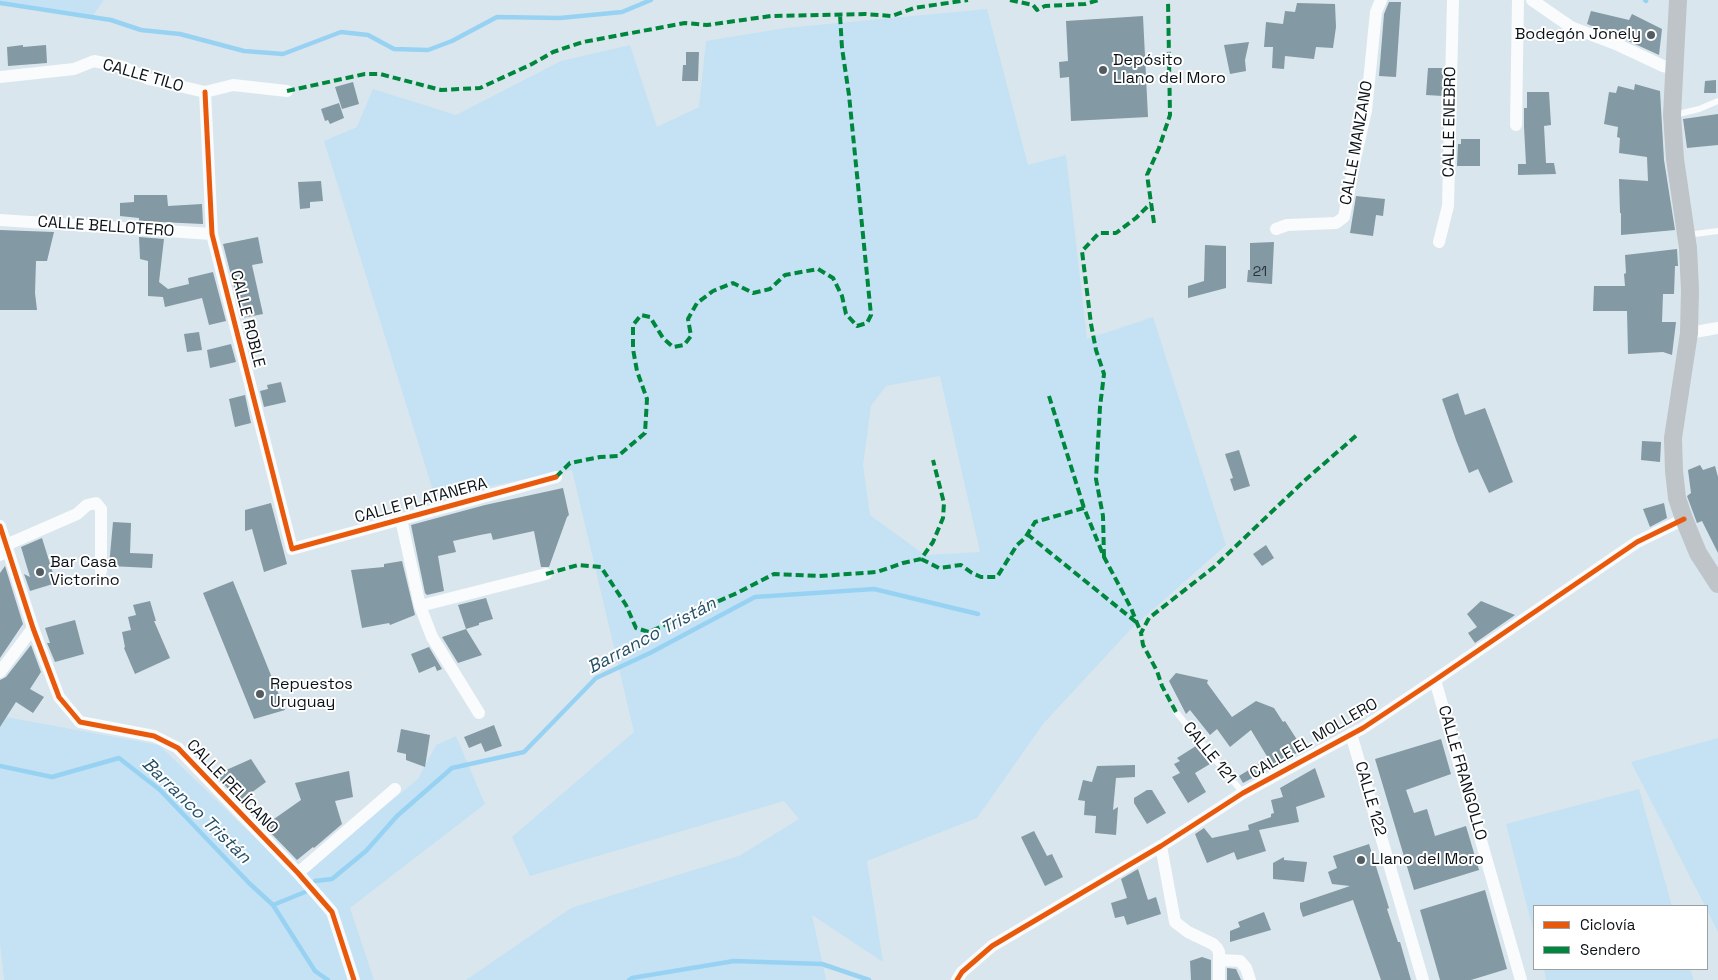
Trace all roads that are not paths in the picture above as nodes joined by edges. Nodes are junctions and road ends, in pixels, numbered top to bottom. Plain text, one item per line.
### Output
1 (1381, 0) edge
2 (1453, 0) edge
3 (1518, 0) edge
4 (1532, 0) edge
5 (1679, 1) edge
6 (1673, 68) junction
7 (0, 77) edge
8 (204, 92) junction
9 (287, 92) dead end
10 (1718, 101) edge
11 (1672, 115) junction
12 (1516, 125) dead end
13 (0, 220) edge
14 (1276, 229) dead end
15 (1718, 231) edge
16 (212, 234) junction
17 (1686, 235) junction
18 (1439, 242) dead end
19 (1718, 328) edge
20 (1689, 333) junction
21 (556, 477) dead end
22 (401, 519) junction
23 (1684, 519) junction
24 (0, 526) edge
25 (292, 549) joint
26 (3, 550) edge
27 (101, 571) dead end
28 (546, 574) dead end
29 (1718, 584) edge
30 (420, 606) junction
31 (33, 628) junction
32 (0, 672) edge
33 (1435, 680) junction
34 (1176, 712) dead end
35 (479, 713) dead end
36 (1351, 734) junction
37 (395, 788) dead end
38 (1243, 794) junction
39 (1161, 846) junction
40 (298, 873) junction
41 (1220, 960) junction
42 (354, 980) edge
43 (957, 980) edge
44 (1219, 980) edge
45 (1250, 980) edge
46 (1424, 980) edge
47 (1521, 980) edge

1 - 14 street, CALLE MANZANO
2 - 18 street, CALLE ENEBRO
3 - 12 street
4 - 6 street
5 - 6 main road
6 - 11 main road
7 - 8 street, CALLE TILO
8 - 9 street, CALLE TILO
8 - 16 street, CALLE ROBLE
10 - 11 lane
11 - 17 main road
13 - 16 street, CALLE BELLOTERO
15 - 17 lane
16 - 25 street, CALLE ROBLE
17 - 20 main road
19 - 20 street
20 - 23 main road
21 - 22 street, CALLE PLATANERA
22 - 25 street, CALLE PLATANERA
22 - 30 street
23 - 29 main road
23 - 33 street, CALLE EL MOLLERO
24 - 26 street, CALLE PELÍCANO
26 - 27 street
26 - 31 street, CALLE PELÍCANO
28 - 30 street
30 - 35 street
31 - 32 street
31 - 40 street, CALLE PELÍCANO
33 - 36 street, CALLE EL MOLLERO
33 - 47 street, CALLE FRANGOLLO
34 - 38 lane, CALLE 121
36 - 38 street, CALLE EL MOLLERO
36 - 46 street, CALLE 122
37 - 40 street
38 - 39 street, CALLE EL MOLLERO
39 - 41 street
39 - 43 street, CALLE EL MOLLERO
40 - 42 street, CALLE PELÍCANO
41 - 44 street
41 - 45 street

